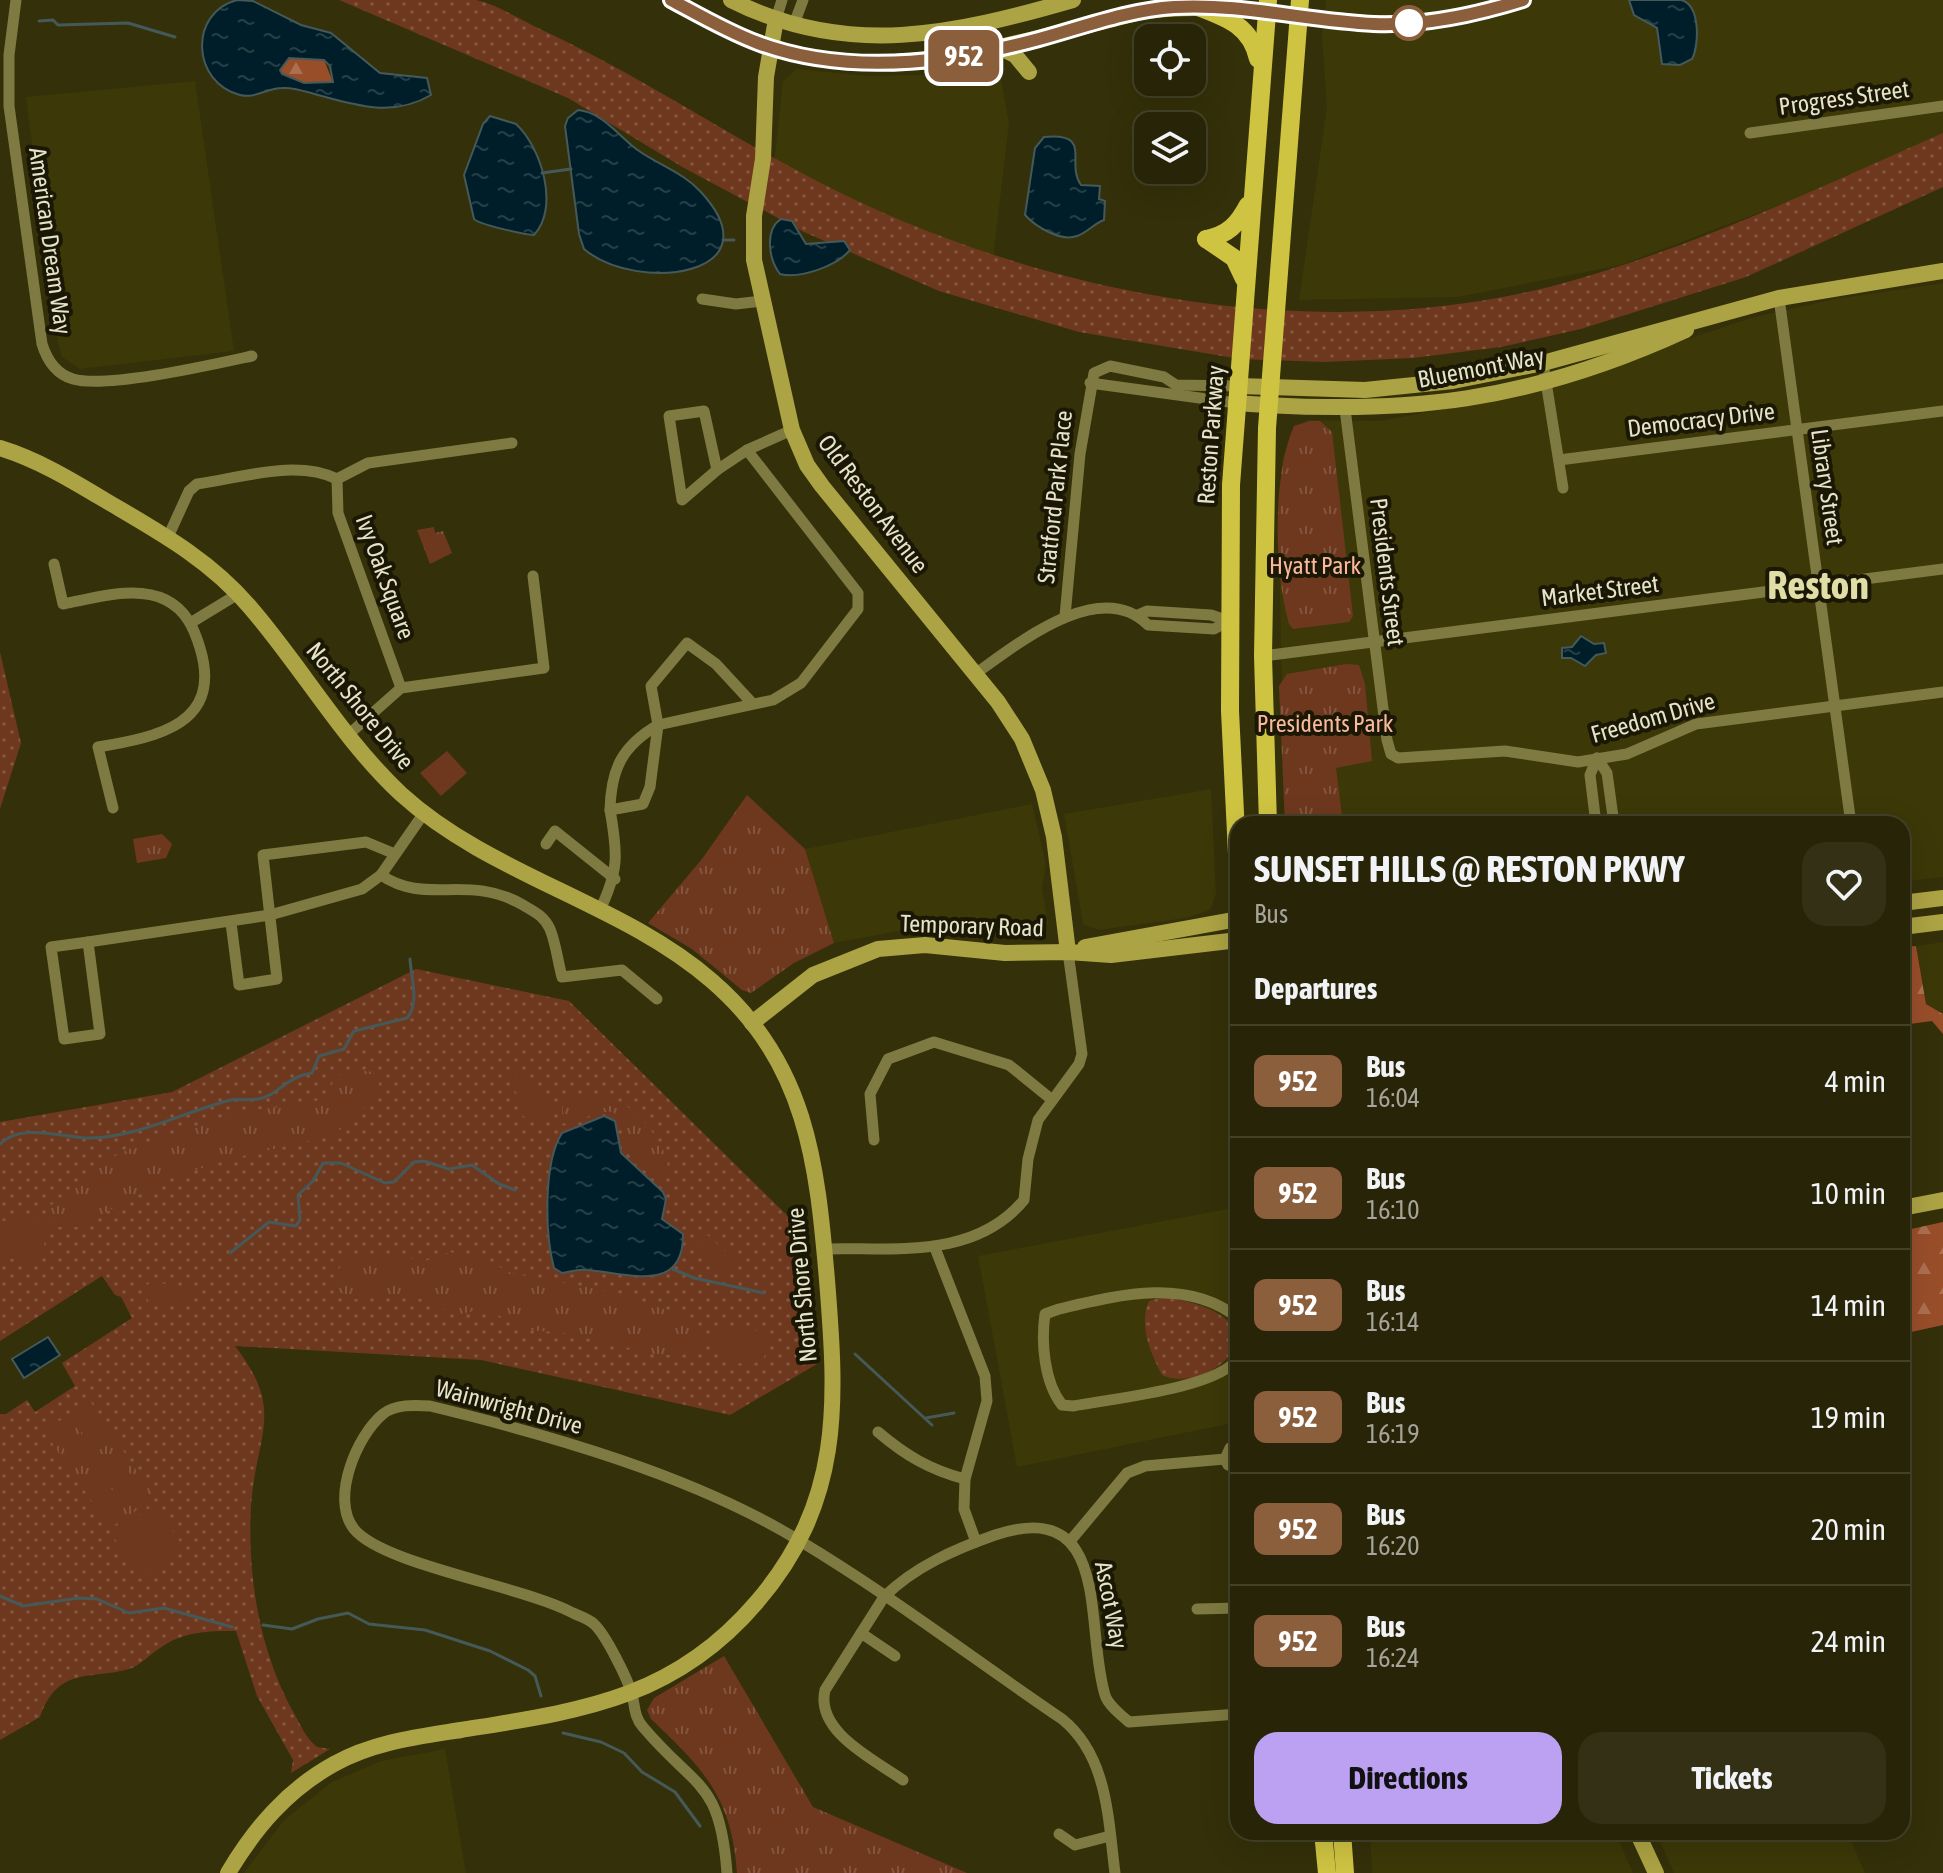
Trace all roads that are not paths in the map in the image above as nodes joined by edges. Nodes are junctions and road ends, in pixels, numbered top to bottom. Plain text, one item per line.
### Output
1 (671, 0) edge
2 (731, 0) edge
3 (782, 0) edge
4 (803, 0) edge
5 (1073, 0) edge
6 (1523, 0) edge
7 (18, 4) edge
8 (1267, 6) edge
9 (1198, 7) junction
10 (1300, 8) edge
11 (776, 19) junction
12 (794, 24) junction
13 (1040, 39) junction
14 (773, 48) junction
15 (1001, 48) junction
16 (1261, 77) junction
17 (1943, 106) edge
18 (1750, 133) dead end
19 (1252, 199) junction
20 (1943, 271) edge
21 (1245, 288) junction
22 (1779, 298) junction
23 (702, 299) dead end
24 (762, 301) junction
25 (1724, 313) junction
26 (252, 356) dead end
27 (1543, 363) junction
28 (1548, 381) junction
29 (1090, 383) junction
30 (1237, 394) junction
31 (1269, 396) junction
32 (1345, 409) junction
33 (1943, 411) edge
34 (1797, 429) junction
35 (792, 430) junction
36 (512, 443) dead end
37 (0, 448) edge
38 (747, 450) junction
39 (1559, 460) junction
40 (717, 470) junction
41 (337, 479) junction
42 (1563, 488) dead end
43 (168, 537) junction
44 (54, 564) dead end
45 (1943, 569) edge
46 (533, 576) dead end
47 (1818, 585) junction
48 (238, 594) junction
49 (1065, 616) junction
50 (1229, 621) junction
51 (192, 622) junction
52 (1374, 641) junction
53 (1263, 656) junction
54 (975, 674) junction
55 (401, 688) junction
56 (1943, 692) edge
57 (752, 703) junction
58 (1834, 705) junction
59 (658, 725) junction
60 (348, 735) junction
61 (1387, 740) joint
62 (1597, 758) junction
63 (113, 808) dead end
64 (610, 810) junction
65 (424, 813) junction
66 (1236, 816) edge
67 (1268, 816) edge
68 (1595, 816) edge
69 (1613, 816) edge
70 (1850, 816) edge
71 (546, 844) dead end
72 (395, 854) junction
73 (381, 875) junction
74 (615, 879) junction
75 (1943, 898) edge
76 (1910, 902) edge
77 (599, 912) junction
78 (270, 915) junction
79 (1230, 921) edge
80 (1943, 922) edge
81 (231, 923) junction
82 (1910, 926) edge
83 (1230, 941) edge
84 (88, 942) junction
85 (1068, 952) junction
86 (657, 999) dead end
87 (752, 1023) junction
88 (1051, 1099) junction
89 (874, 1140) dead end
90 (1943, 1200) edge
91 (1910, 1206) edge
92 (935, 1248) junction
93 (824, 1249) junction
94 (1230, 1312) edge
95 (1230, 1367) edge
96 (878, 1432) dead end
97 (1230, 1448) edge
98 (1225, 1459) junction
99 (1230, 1466) edge
100 (965, 1479) junction
101 (799, 1540) junction
102 (1071, 1540) junction
103 (976, 1542) junction
104 (884, 1597) junction
105 (1230, 1608) edge
106 (1197, 1609) dead end
107 (861, 1633) junction
108 (895, 1656) dead end
109 (632, 1693) junction
110 (1230, 1715) edge
111 (903, 1780) dead end
112 (1059, 1834) dead end
113 (1110, 1836) junction
114 (1324, 1840) edge
115 (1343, 1840) edge
116 (1641, 1840) edge
117 (228, 1873) edge
118 (727, 1873) edge
119 (1115, 1873) edge
120 (1327, 1873) edge
121 (1345, 1873) edge
122 (1656, 1873) edge

1 - 14 street
2 - 11 street
3 - 11 street
4 - 12 street
5 - 12 street
6 - 10 street
7 - 26 street, American Dream Way
8 - 9 street
8 - 10 street
8 - 16 main road, Reston Parkway
9 - 13 street
9 - 16 main road
10 - 31 main road
11 - 12 street
11 - 14 street, Old Reston Avenue
12 - 14 street
13 - 15 street
13 - 15 street
14 - 15 street
14 - 24 street, Old Reston Avenue
16 - 19 main road, Reston Parkway
17 - 18 street, Progress Street
19 - 21 main road, Reston Parkway
19 - 21 main road
20 - 22 street, Bluemont Way
21 - 30 main road, Reston Parkway
22 - 25 street, Bluemont Way
22 - 34 street, Library Street
23 - 24 street
24 - 35 street, Old Reston Avenue
25 - 27 street, Bluemont Way
25 - 28 street, Bluemont Way
27 - 28 street
27 - 31 street, Bluemont Way
28 - 32 street, Bluemont Way
28 - 39 street
29 - 30 street, Stratford Park Place
29 - 30 street, Stratford Park Place
29 - 49 street, Stratford Park Place
30 - 31 street, Bluemont Way
30 - 50 main road, Reston Parkway
31 - 32 street, Bluemont Way
31 - 53 main road
32 - 52 street, Presidents Street
33 - 34 street, Democracy Drive
34 - 39 street, Democracy Drive
34 - 47 street, Library Street
35 - 38 street
35 - 54 street, Old Reston Avenue
36 - 41 street
37 - 43 street, North Shore Drive
38 - 40 street
38 - 57 street
39 - 42 street
40 - 40 street
41 - 43 street
41 - 55 street, Ivy Oak Square
43 - 48 street, North Shore Drive
44 - 51 street
45 - 47 street, Market Street
46 - 55 street
47 - 52 street, Market Street
47 - 58 street, Library Street
48 - 51 street
48 - 60 street, North Shore Drive
49 - 50 street
49 - 54 street
50 - 66 main road, Reston Parkway
51 - 63 street
52 - 53 street, Market Street
52 - 61 street, Presidents Street
53 - 67 main road
54 - 85 street, Old Reston Avenue
55 - 60 street
56 - 58 street, Freedom Drive
57 - 59 street
57 - 59 street
58 - 62 street, Freedom Drive
58 - 70 street, Library Street
59 - 64 street
59 - 64 street
60 - 65 street, North Shore Drive
61 - 62 street, Freedom Drive
62 - 68 street
62 - 69 street
64 - 74 street
65 - 72 street
65 - 77 street, North Shore Drive
71 - 74 street
72 - 73 street
72 - 78 street
73 - 78 street
73 - 86 street
74 - 77 street
75 - 76 street
77 - 87 street, North Shore Drive
78 - 81 street
78 - 81 street
79 - 85 street, Temporary Road
80 - 82 street
81 - 84 street
83 - 85 street, Temporary Road
84 - 84 street
85 - 87 street, Temporary Road
85 - 88 street
87 - 93 street, North Shore Drive
88 - 89 street
88 - 92 street
90 - 91 street
92 - 93 street
92 - 100 street
93 - 101 street, North Shore Drive
94 - 95 street
96 - 100 street
97 - 98 street
98 - 99 street
98 - 102 street
100 - 103 street
101 - 104 street, Wainwright Drive
101 - 109 street, North Shore Drive
101 - 109 street, Wainwright Drive
102 - 103 street, Ascot Way
102 - 110 street, Ascot Way
103 - 104 street, Ascot Way
104 - 107 street, Ascot Way
104 - 113 street, Wainwright Drive
105 - 106 street
107 - 108 street
107 - 111 street, Ascot Way
109 - 117 street, North Shore Drive
109 - 118 street, Wainwright Drive
112 - 113 street
113 - 119 street, Wainwright Drive
114 - 120 main road
115 - 121 main road
116 - 122 street

